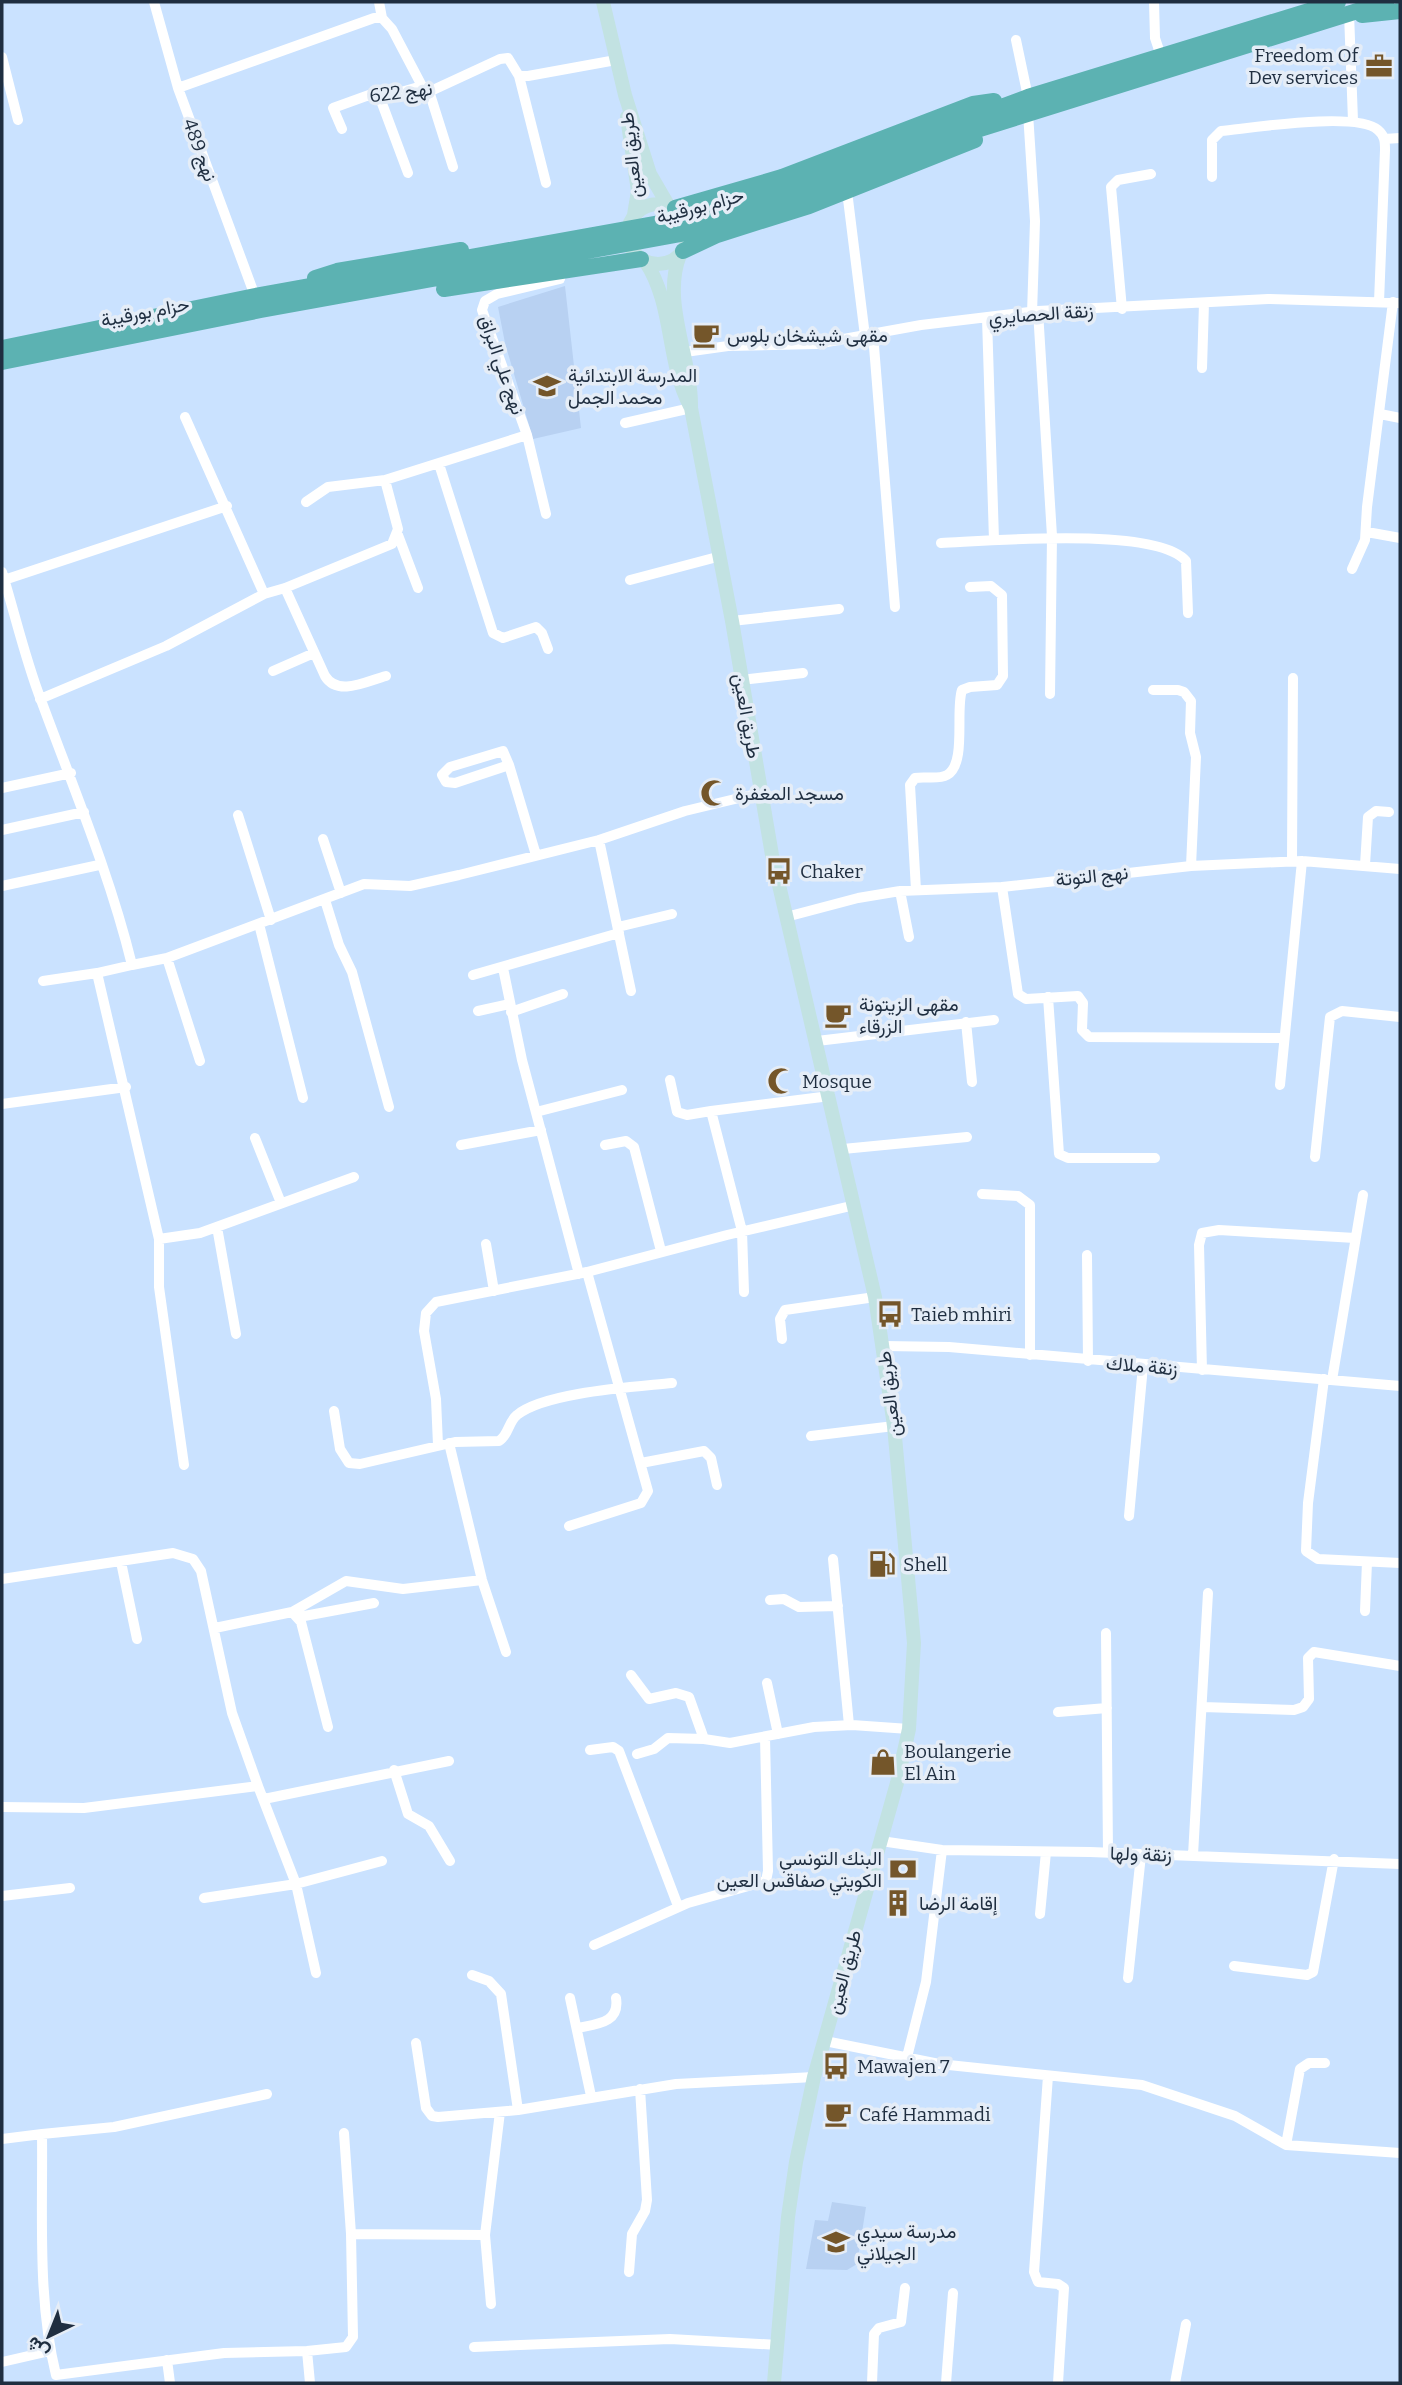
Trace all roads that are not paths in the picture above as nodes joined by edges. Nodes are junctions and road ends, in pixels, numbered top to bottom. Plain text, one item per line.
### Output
1 (154, 2) edge
2 (379, 2) edge
3 (603, 2) edge
4 (1154, 2) edge
5 (1322, 2) edge
6 (1386, 2) edge
7 (1343, 7) edge
8 (1400, 10) edge
9 (1301, 11) junction
10 (382, 18) junction
11 (1017, 40) dead end
12 (1161, 56) junction
13 (2, 57) edge
14 (616, 60) junction
15 (519, 76) junction
16 (178, 88) junction
17 (426, 88) junction
18 (625, 95) junction
19 (380, 98) junction
20 (1028, 105) junction
21 (18, 120) dead end
22 (1353, 121) junction
23 (342, 129) dead end
24 (1400, 138) edge
25 (1384, 139) junction
26 (453, 167) dead end
27 (408, 173) dead end
28 (1151, 174) dead end
29 (1212, 177) dead end
30 (545, 183) dead end
31 (847, 191) junction
32 (671, 207) junction
33 (633, 217) junction
34 (682, 253) junction
35 (643, 260) junction
36 (562, 269) junction
37 (259, 301) junction
38 (1379, 302) junction
39 (1397, 302) edge
40 (1204, 303) junction
41 (1122, 309) junction
42 (1035, 313) junction
43 (987, 318) junction
44 (869, 335) junction
45 (2, 348) edge
46 (685, 352) junction
47 (2, 362) edge
48 (1202, 368) dead end
49 (691, 408) junction
50 (1380, 414) junction
51 (185, 417) dead end
52 (1400, 418) edge
53 (625, 423) dead end
54 (527, 435) junction
55 (439, 464) junction
56 (386, 480) junction
57 (306, 502) dead end
58 (227, 506) junction
59 (546, 514) dead end
60 (1367, 532) junction
61 (398, 535) junction
62 (1052, 536) junction
63 (1400, 538) edge
64 (994, 540) junction
65 (941, 543) dead end
66 (721, 556) junction
67 (1352, 569) dead end
68 (3, 576) edge
69 (630, 580) dead end
70 (970, 586) dead end
71 (285, 588) junction
72 (418, 589) dead end
73 (264, 594) junction
74 (894, 607) dead end
75 (839, 609) dead end
76 (1188, 613) dead end
77 (732, 621) junction
78 (548, 649) dead end
79 (314, 653) junction
80 (274, 671) dead end
81 (803, 673) dead end
82 (386, 676) dead end
83 (1293, 678) dead end
84 (741, 680) junction
85 (1153, 690) dead end
86 (1050, 694) dead end
87 (40, 699) junction
88 (509, 765) junction
89 (71, 773) junction
90 (2, 788) edge
91 (761, 793) junction
92 (84, 812) junction
93 (1389, 812) dead end
94 (238, 815) dead end
95 (2, 830) edge
96 (323, 839) dead end
97 (599, 840) junction
98 (536, 855) junction
99 (1297, 861) junction
100 (99, 865) junction
101 (1365, 865) junction
102 (1191, 866) junction
103 (1400, 869) edge
104 (2, 886) edge
105 (1002, 887) junction
106 (916, 890) junction
107 (900, 891) junction
108 (341, 893) junction
109 (325, 900) junction
110 (672, 914) dead end
111 (786, 917) junction
112 (271, 920) junction
113 (259, 924) junction
114 (619, 930) junction
115 (909, 937) dead end
116 (167, 958) junction
117 (132, 965) junction
118 (503, 968) junction
119 (97, 972) junction
120 (473, 975) dead end
121 (43, 981) dead end
122 (631, 991) dead end
123 (563, 994) dead end
124 (1048, 997) junction
125 (510, 1008) junction
126 (478, 1011) dead end
127 (1400, 1017) edge
128 (994, 1020) dead end
129 (966, 1022) junction
130 (1283, 1038) junction
131 (817, 1041) junction
132 (200, 1061) dead end
133 (670, 1080) dead end
134 (972, 1082) dead end
135 (1280, 1085) dead end
136 (126, 1087) junction
137 (622, 1090) dead end
138 (830, 1096) junction
139 (303, 1098) dead end
140 (2, 1104) edge
141 (389, 1107) dead end
142 (711, 1111) junction
143 (536, 1112) junction
144 (541, 1129) junction
145 (967, 1137) dead end
146 (255, 1138) dead end
147 (461, 1145) dead end
148 (605, 1145) dead end
149 (843, 1149) junction
150 (1315, 1157) dead end
151 (1155, 1158) dead end
152 (354, 1177) dead end
153 (982, 1194) dead end
154 (1363, 1195) dead end
155 (281, 1203) junction
156 (855, 1205) junction
157 (217, 1227) junction
158 (742, 1231) junction
159 (1355, 1238) junction
160 (159, 1239) junction
161 (486, 1244) dead end
162 (661, 1251) junction
163 (1087, 1255) dead end
164 (583, 1273) junction
165 (494, 1291) junction
166 (744, 1292) dead end
167 (875, 1297) junction
168 (236, 1334) dead end
169 (782, 1339) dead end
170 (884, 1346) junction
171 (1030, 1355) junction
172 (1088, 1361) junction
173 (1143, 1366) junction
174 (1202, 1370) junction
175 (1328, 1380) junction
176 (672, 1383) dead end
177 (1400, 1386) edge
178 (618, 1389) junction
179 (334, 1411) dead end
180 (894, 1426) junction
181 (811, 1436) dead end
182 (444, 1444) junction
183 (641, 1463) junction
184 (184, 1465) dead end
185 (717, 1485) dead end
186 (1129, 1516) dead end
187 (569, 1526) dead end
188 (833, 1559) dead end
189 (121, 1562) junction
190 (1367, 1562) junction
191 (1400, 1563) edge
192 (2, 1579) edge
193 (482, 1580) junction
194 (1208, 1593) dead end
195 (770, 1600) dead end
196 (374, 1603) dead end
197 (838, 1606) junction
198 (1365, 1611) dead end
199 (295, 1615) junction
200 (215, 1628) junction
201 (1106, 1633) dead end
202 (137, 1639) dead end
203 (506, 1652) dead end
204 (1400, 1666) edge
205 (631, 1675) dead end
206 (767, 1684) dead end
207 (1203, 1707) junction
208 (1107, 1708) junction
209 (1058, 1712) dead end
210 (849, 1725) junction
211 (328, 1727) dead end
212 (909, 1729) junction
213 (778, 1734) junction
214 (765, 1737) junction
215 (704, 1739) junction
216 (590, 1750) dead end
217 (637, 1754) dead end
218 (449, 1761) dead end
219 (394, 1770) junction
220 (258, 1786) junction
221 (264, 1799) junction
222 (2, 1807) edge
223 (881, 1841) junction
224 (942, 1850) junction
225 (1046, 1852) junction
226 (1108, 1853) junction
227 (1140, 1855) junction
228 (1194, 1855) junction
229 (1334, 1860) junction
230 (382, 1861) dead end
231 (450, 1861) dead end
232 (1400, 1864) edge
233 (296, 1884) junction
234 (71, 1888) dead end
235 (2, 1896) edge
236 (204, 1898) dead end
237 (678, 1906) junction
238 (1040, 1914) dead end
239 (594, 1945) dead end
240 (1234, 1966) dead end
241 (316, 1973) dead end
242 (472, 1975) dead end
243 (1128, 1978) dead end
244 (570, 1998) dead end
245 (616, 1998) dead end
246 (578, 2028) junction
247 (825, 2041) junction
248 (416, 2043) dead end
249 (907, 2057) junction
250 (1325, 2063) dead end
251 (1048, 2076) junction
252 (814, 2077) junction
253 (640, 2088) junction
254 (267, 2094) dead end
255 (591, 2096) junction
256 (518, 2109) junction
257 (500, 2112) junction
258 (344, 2133) dead end
259 (42, 2134) junction
260 (2, 2139) edge
261 (1286, 2145) junction
262 (1400, 2153) edge
263 (351, 2234) junction
264 (485, 2235) junction
265 (629, 2273) dead end
266 (905, 2288) dead end
267 (953, 2293) dead end
268 (491, 2304) dead end
269 (1186, 2324) dead end
270 (778, 2345) junction
271 (474, 2347) dead end
272 (50, 2351) junction
273 (307, 2351) junction
274 (167, 2360) junction
275 (2, 2362) edge
276 (56, 2379) edge
277 (170, 2383) edge
278 (310, 2383) edge
279 (775, 2383) edge
280 (872, 2383) edge
281 (946, 2383) edge
282 (1058, 2383) edge
283 (1175, 2383) edge

1 - 16 street, نهج 489
2 - 10 street
3 - 14 main road, طريق العين
4 - 12 street
5 - 9 highway
6 - 7 highway, حزام بورقيبة
7 - 8 highway
7 - 9 highway, حزام بورقيبة
7 - 20 highway, حزام بورقيبة
7 - 22 street
9 - 12 highway, حزام بورقيبة
10 - 16 street
10 - 17 street
11 - 20 street
12 - 20 highway, حزام بورقيبة
13 - 21 street
14 - 15 street
14 - 18 main road, طريق العين
15 - 17 street, نهج 622
15 - 30 street
16 - 37 street, نهج 489
17 - 19 street, نهج 622
17 - 26 street
18 - 32 main road, طريق العين
18 - 33 main road, طريق العين
19 - 23 street, نهج 622
19 - 27 street
20 - 31 highway
20 - 32 highway
20 - 37 highway, حزام بورقيبة
20 - 42 street
22 - 25 street
22 - 29 street
24 - 25 street
25 - 38 street
28 - 41 street
31 - 34 highway
31 - 44 street
32 - 33 main road
32 - 34 main road
33 - 35 main road
33 - 37 highway
34 - 35 main road
34 - 46 main road, طريق العين
35 - 36 highway
35 - 49 main road, طريق العين
36 - 37 highway
36 - 54 street, نهج علي البراق
37 - 45 highway, حزام بورقيبة
37 - 47 highway, حزام بورقيبة
38 - 39 street, زنقة الحصايري
38 - 40 street, زنقة الحصايري
39 - 50 street
40 - 41 street, زنقة الحصايري
40 - 48 street
41 - 42 street, زنقة الحصايري
42 - 43 street, زنقة الحصايري
42 - 62 street
43 - 44 street, زنقة الحصايري
43 - 64 street
44 - 46 street, زنقة الحصايري
44 - 74 street
46 - 49 main road, طريق العين
49 - 53 street
49 - 66 main road, طريق العين
50 - 52 street
50 - 60 street
51 - 58 street
54 - 55 street
54 - 59 street
55 - 56 street
55 - 78 street
56 - 57 street
56 - 61 street
58 - 68 street
58 - 73 street
60 - 63 street
60 - 67 street
61 - 71 street
61 - 72 street
62 - 64 street
62 - 76 street
62 - 86 street
64 - 65 street
66 - 69 street
66 - 77 main road, طريق العين
68 - 87 street
70 - 106 street
71 - 73 street
71 - 79 street
73 - 87 street
75 - 77 street
77 - 84 main road, طريق العين
79 - 80 street
79 - 82 street
81 - 84 street
83 - 99 street
84 - 91 main road, طريق العين
85 - 102 street
87 - 89 street
88 - 88 street
88 - 98 street
89 - 90 street
89 - 92 street
91 - 97 street
91 - 111 main road, طريق العين
92 - 95 street
92 - 100 street
93 - 101 street
94 - 112 street
96 - 108 street
97 - 98 street
97 - 114 street
98 - 108 street
99 - 101 street, نهج التوتة
99 - 102 street, نهج التوتة
99 - 130 street
100 - 104 street
100 - 117 street
101 - 103 street, نهج التوتة
102 - 105 street, نهج التوتة
105 - 106 street, نهج التوتة
105 - 124 street
106 - 107 street, نهج التوتة
107 - 111 street, نهج التوتة
107 - 115 street
108 - 109 street
109 - 112 street
109 - 141 street
110 - 114 street
111 - 131 main road, طريق العين
112 - 113 street
113 - 116 street
113 - 139 street
114 - 118 street
114 - 122 street
116 - 117 street
116 - 132 street
117 - 119 street
118 - 120 street
118 - 125 street
119 - 121 street
119 - 136 street
123 - 125 street
124 - 130 street
124 - 151 street
125 - 126 street
125 - 143 street
127 - 150 street
128 - 129 street
129 - 131 street
129 - 134 street
130 - 135 street
131 - 138 main road, طريق العين
133 - 142 street
136 - 140 street
136 - 160 street
137 - 143 street
138 - 142 street
138 - 149 main road, طريق العين
142 - 158 street
143 - 144 street
144 - 147 street
144 - 164 street
145 - 149 street
146 - 155 street
148 - 162 street
149 - 156 main road, طريق العين
152 - 155 street
153 - 171 street
154 - 159 street
155 - 157 street
156 - 158 street
156 - 167 main road, طريق العين
157 - 160 street
157 - 168 street
158 - 162 street
158 - 166 street
159 - 174 street
159 - 175 street
160 - 184 street
161 - 165 street
162 - 164 street
163 - 172 street
164 - 165 street
164 - 178 street
165 - 182 street
167 - 169 street
167 - 170 main road, طريق العين
170 - 171 street, زنقة ملاك
170 - 180 main road, طريق العين
171 - 172 street, زنقة ملاك
172 - 173 street, زنقة ملاك
173 - 174 street, زنقة ملاك
173 - 186 street
174 - 175 street, زنقة ملاك
175 - 177 street, زنقة ملاك
175 - 190 street
176 - 178 street
178 - 182 street
178 - 183 street
179 - 182 street
180 - 181 street
180 - 212 main road, طريق العين
182 - 193 street
183 - 185 street
183 - 187 street
188 - 197 street
189 - 192 street
189 - 200 street
189 - 202 street
190 - 191 street
190 - 198 street
193 - 199 street
193 - 203 street
194 - 207 street
195 - 197 street
196 - 199 street
197 - 210 street
199 - 200 street
199 - 211 street
200 - 220 street
201 - 208 street
204 - 207 street
205 - 215 street
206 - 213 street
207 - 228 street
208 - 209 street
208 - 226 street
210 - 212 street
210 - 213 street
212 - 223 main road, طريق العين
213 - 214 street
214 - 215 street
214 - 237 street
215 - 217 street
216 - 237 street
218 - 219 street
219 - 221 street
219 - 231 street
220 - 221 street
220 - 222 street
221 - 233 street
223 - 224 street, زنقة ولها
223 - 247 main road, طريق العين
224 - 225 street, زنقة ولها
224 - 249 street
225 - 226 street, زنقة ولها
225 - 238 street
226 - 227 street, زنقة ولها
227 - 228 street, زنقة ولها
227 - 243 street
228 - 229 street, زنقة ولها
229 - 232 street, زنقة ولها
229 - 240 street
230 - 233 street
233 - 236 street
233 - 241 street
234 - 235 street
237 - 239 street
242 - 256 street
244 - 246 street
245 - 246 street
246 - 255 street
247 - 249 street
247 - 252 main road, طريق العين
248 - 257 street
249 - 251 street
250 - 261 street
251 - 261 street
251 - 282 street
252 - 253 street
252 - 270 main road, طريق العين
253 - 255 street
253 - 265 street
254 - 259 street
255 - 256 street
256 - 257 street
257 - 264 street
258 - 263 street
259 - 260 street
259 - 272 street
261 - 262 street
263 - 264 street
263 - 273 street
264 - 268 street
266 - 280 street
267 - 281 street
269 - 283 street
270 - 271 street
270 - 279 main road, طريق العين
272 - 275 street
272 - 276 street
273 - 274 street
273 - 278 street
274 - 276 street
274 - 277 street

